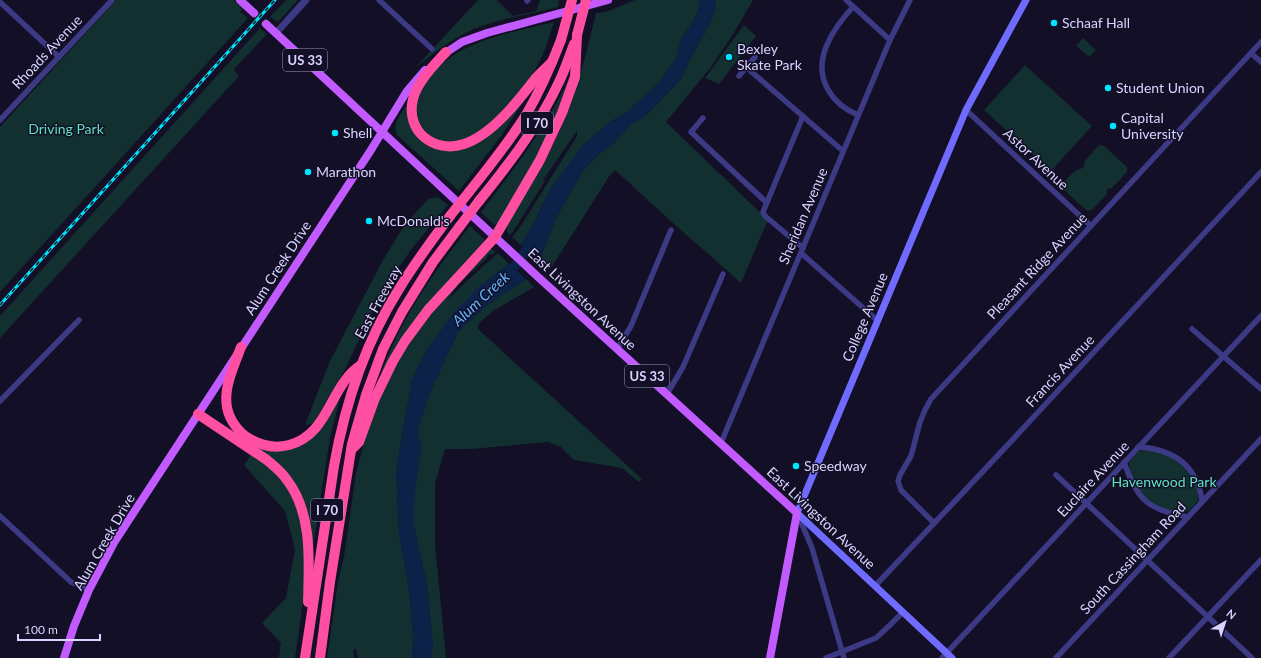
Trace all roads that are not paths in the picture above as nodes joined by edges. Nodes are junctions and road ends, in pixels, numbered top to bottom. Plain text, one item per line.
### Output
1 (112, 0) edge
2 (240, 0) edge
3 (306, 0) edge
4 (379, 0) edge
5 (572, 0) edge
6 (586, 0) edge
7 (608, 0) edge
8 (846, 0) edge
9 (910, 0) edge
10 (1026, 0) edge
11 (0, 2) edge
12 (853, 7) junction
13 (254, 13) tunnel mouth
14 (266, 24) tunnel mouth
15 (276, 33) junction
16 (577, 35) junction
17 (890, 40) junction
18 (1261, 42) edge
19 (432, 49) dead end
20 (446, 52) junction
21 (1251, 53) junction
22 (59, 57) junction
23 (754, 57) dead end
24 (552, 62) junction
25 (1261, 62) edge
26 (746, 67) junction
27 (739, 76) dead end
28 (966, 110) junction
29 (858, 115) junction
30 (803, 116) junction
31 (703, 118) dead end
32 (0, 120) edge
33 (382, 132) junction
34 (843, 151) junction
35 (1261, 172) edge
36 (766, 202) junction
37 (1091, 226) junction
38 (672, 230) dead end
39 (495, 237) junction
40 (802, 251) junction
41 (723, 274) dead end
42 (1261, 316) edge
43 (78, 320) dead end
44 (878, 321) junction
45 (1192, 329) dead end
46 (242, 347) junction
47 (617, 349) junction
48 (1223, 356) junction
49 (361, 365) junction
50 (1261, 389) edge
51 (667, 394) junction
52 (0, 402) edge
53 (198, 414) junction
54 (248, 439) junction
55 (1261, 439) edge
56 (721, 443) junction
57 (1138, 447) junction
58 (351, 450) junction
59 (1124, 462) junction
60 (1056, 475) dead end
61 (1202, 501) junction
62 (1086, 504) junction
63 (797, 513) junction
64 (0, 516) edge
65 (1188, 517) junction
66 (934, 523) junction
67 (1148, 560) junction
68 (1261, 560) edge
69 (875, 586) junction
70 (89, 590) junction
71 (903, 612) junction
72 (1208, 616) junction
73 (307, 646) junction
74 (844, 655) edge
75 (947, 656) edge
76 (64, 658) edge
77 (305, 658) edge
78 (320, 658) edge
79 (770, 658) edge
80 (826, 658) edge
81 (1056, 658) edge
82 (1169, 658) edge
83 (1252, 658) edge

1 - 22 street, Rhoads Avenue
2 - 13 main road
3 - 15 street
4 - 19 street
5 - 24 highway, East Freeway / I 70, bridge
6 - 16 highway, East Freeway / I 70, bridge
7 - 20 main road, Alum Creek Drive
8 - 12 street
9 - 17 street, Sheridan Avenue
10 - 28 main road, College Avenue
11 - 22 street
12 - 17 street
12 - 29 street
14 - 15 main road, East Livingston Avenue / US 33
15 - 33 main road, East Livingston Avenue / US 33
16 - 39 highway
16 - 58 highway, East Freeway / I 70, bridge
17 - 29 street, Sheridan Avenue
18 - 21 street, Pleasant Ridge Avenue
20 - 24 highway
20 - 33 main road, Alum Creek Drive
21 - 25 street
21 - 37 street, Pleasant Ridge Avenue
22 - 32 street, Rhoads Avenue
23 - 26 street
24 - 49 highway, East Freeway / I 70, bridge
26 - 27 street
26 - 30 street
28 - 37 street, Astor Avenue
28 - 44 main road, College Avenue
29 - 34 street, Sheridan Avenue
30 - 34 street
30 - 36 street
31 - 36 street
33 - 39 main road, East Livingston Avenue / US 33
33 - 46 main road, Alum Creek Drive
34 - 40 street, Sheridan Avenue
35 - 66 street, Francis Avenue
36 - 40 street
37 - 66 street, Pleasant Ridge Avenue
38 - 47 street
39 - 47 main road, East Livingston Avenue / US 33
39 - 58 highway
40 - 44 street
40 - 56 street, Sheridan Avenue
41 - 51 street
42 - 48 street, Euclaire Avenue
43 - 52 street
44 - 63 main road, College Avenue
45 - 48 street
46 - 53 main road, Alum Creek Drive
46 - 54 highway
47 - 51 main road, East Livingston Avenue / US 33
48 - 50 street
48 - 57 street, Euclaire Avenue
49 - 54 highway
49 - 73 highway, East Freeway / I 70
51 - 56 main road, East Livingston Avenue / US 33
53 - 54 highway
53 - 70 main road, Alum Creek Drive
53 - 73 highway
55 - 61 street, South Cassingham Road
56 - 63 main road, East Livingston Avenue / US 33
57 - 59 street, Euclaire Avenue
57 - 61 street
58 - 78 highway, East Freeway / I 70
59 - 62 street, Euclaire Avenue
59 - 65 street
60 - 62 street
61 - 65 street, South Cassingham Road
62 - 67 street
62 - 75 street, Euclaire Avenue
63 - 69 main road, East Livingston Avenue
63 - 74 street
63 - 79 main road, College Avenue
64 - 70 street
65 - 67 street, South Cassingham Road
66 - 69 street, Francis Avenue
67 - 72 street
67 - 81 street, South Cassingham Road
68 - 72 street
69 - 71 main road, East Livingston Avenue
70 - 76 main road, Alum Creek Drive
71 - 74 street
71 - 75 main road, East Livingston Avenue
72 - 82 street
72 - 83 street
73 - 77 highway, East Freeway / I 70
74 - 80 street

